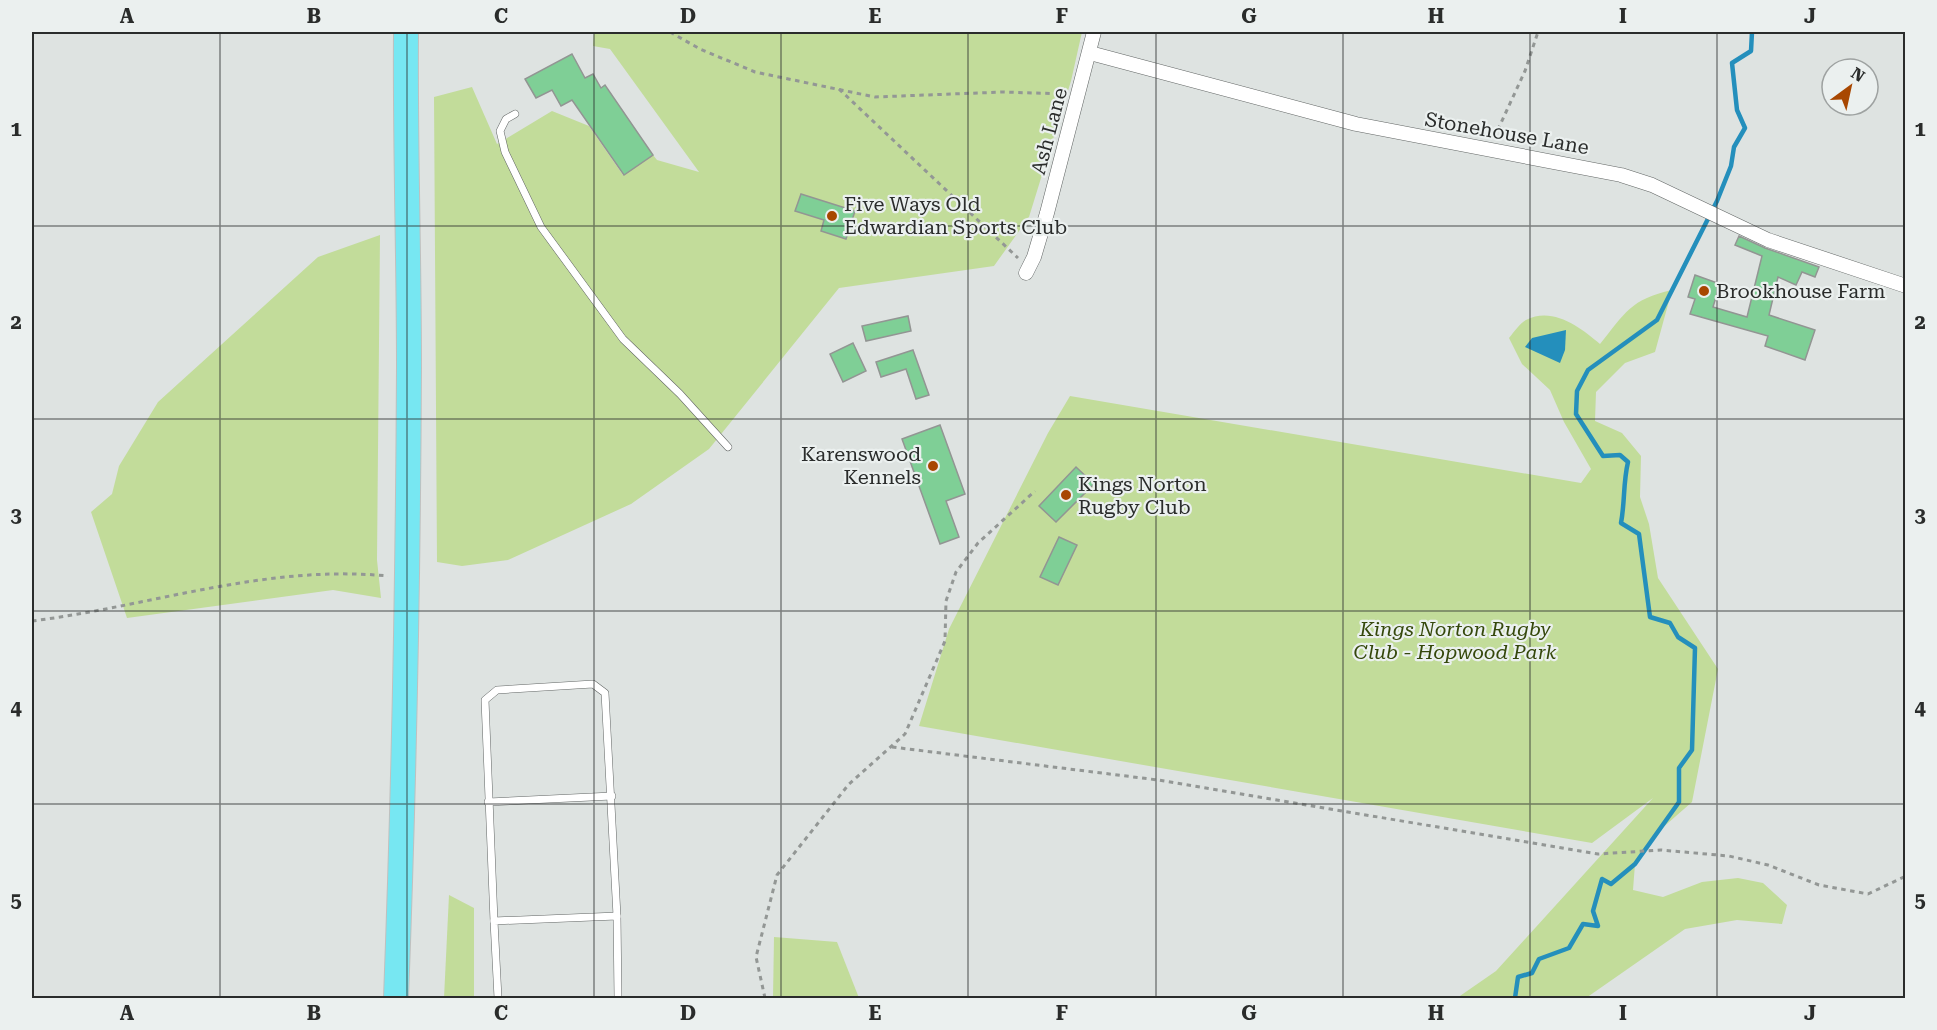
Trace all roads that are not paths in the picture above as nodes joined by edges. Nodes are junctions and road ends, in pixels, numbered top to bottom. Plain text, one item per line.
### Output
1 (406, 32) edge
2 (1094, 32) edge
3 (1090, 53) junction
4 (515, 114) dead end
5 (1026, 273) road end
6 (1905, 286) edge
7 (728, 447) dead end
8 (612, 796) junction
9 (488, 802) junction
10 (617, 916) junction
11 (494, 921) junction
12 (396, 999) edge
13 (498, 999) edge
14 (618, 999) edge

1 - 12 highway
2 - 3 street, Ash Lane
3 - 5 street, Ash Lane
3 - 6 street, Stonehouse Lane
4 - 7 lane
8 - 9 lane
8 - 9 lane
8 - 10 lane
9 - 11 lane
10 - 11 lane
10 - 14 lane
11 - 13 lane

